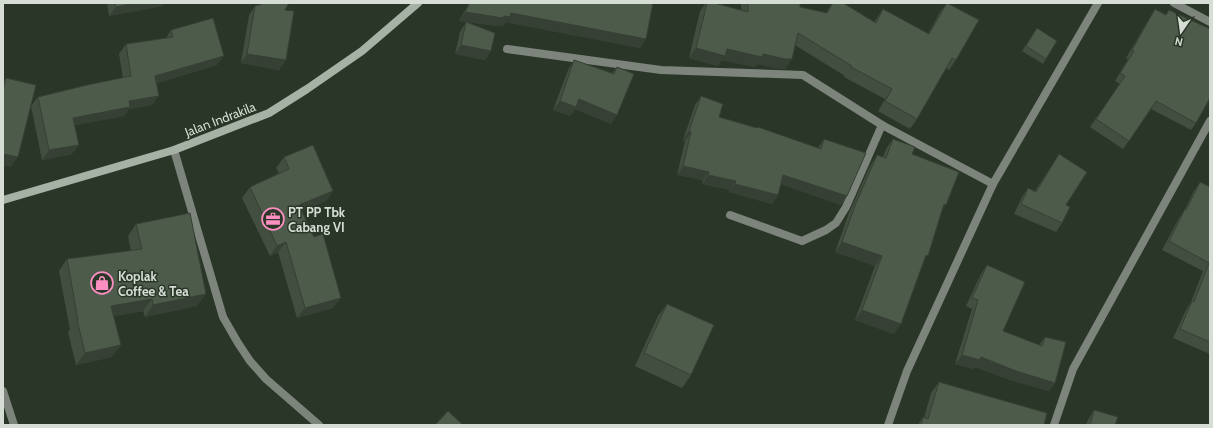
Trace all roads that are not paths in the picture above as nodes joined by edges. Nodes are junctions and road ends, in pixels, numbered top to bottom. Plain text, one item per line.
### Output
1 (418, 3) edge
2 (1098, 3) edge
3 (1174, 3) edge
4 (1210, 22) edge
5 (507, 49) dead end
6 (1210, 121) edge
7 (882, 125) junction
8 (174, 150) junction
9 (993, 184) junction
10 (3, 200) edge
11 (730, 215) dead end
12 (3, 391) edge
13 (14, 425) edge
14 (319, 425) edge
15 (888, 425) edge
16 (1054, 425) edge

1 - 8 street, Jalan Indrakila
2 - 9 street
3 - 4 street
5 - 7 street
6 - 16 street
7 - 9 street
7 - 11 street
8 - 10 street, Jalan Indrakila
8 - 14 street
9 - 15 street
12 - 13 street

